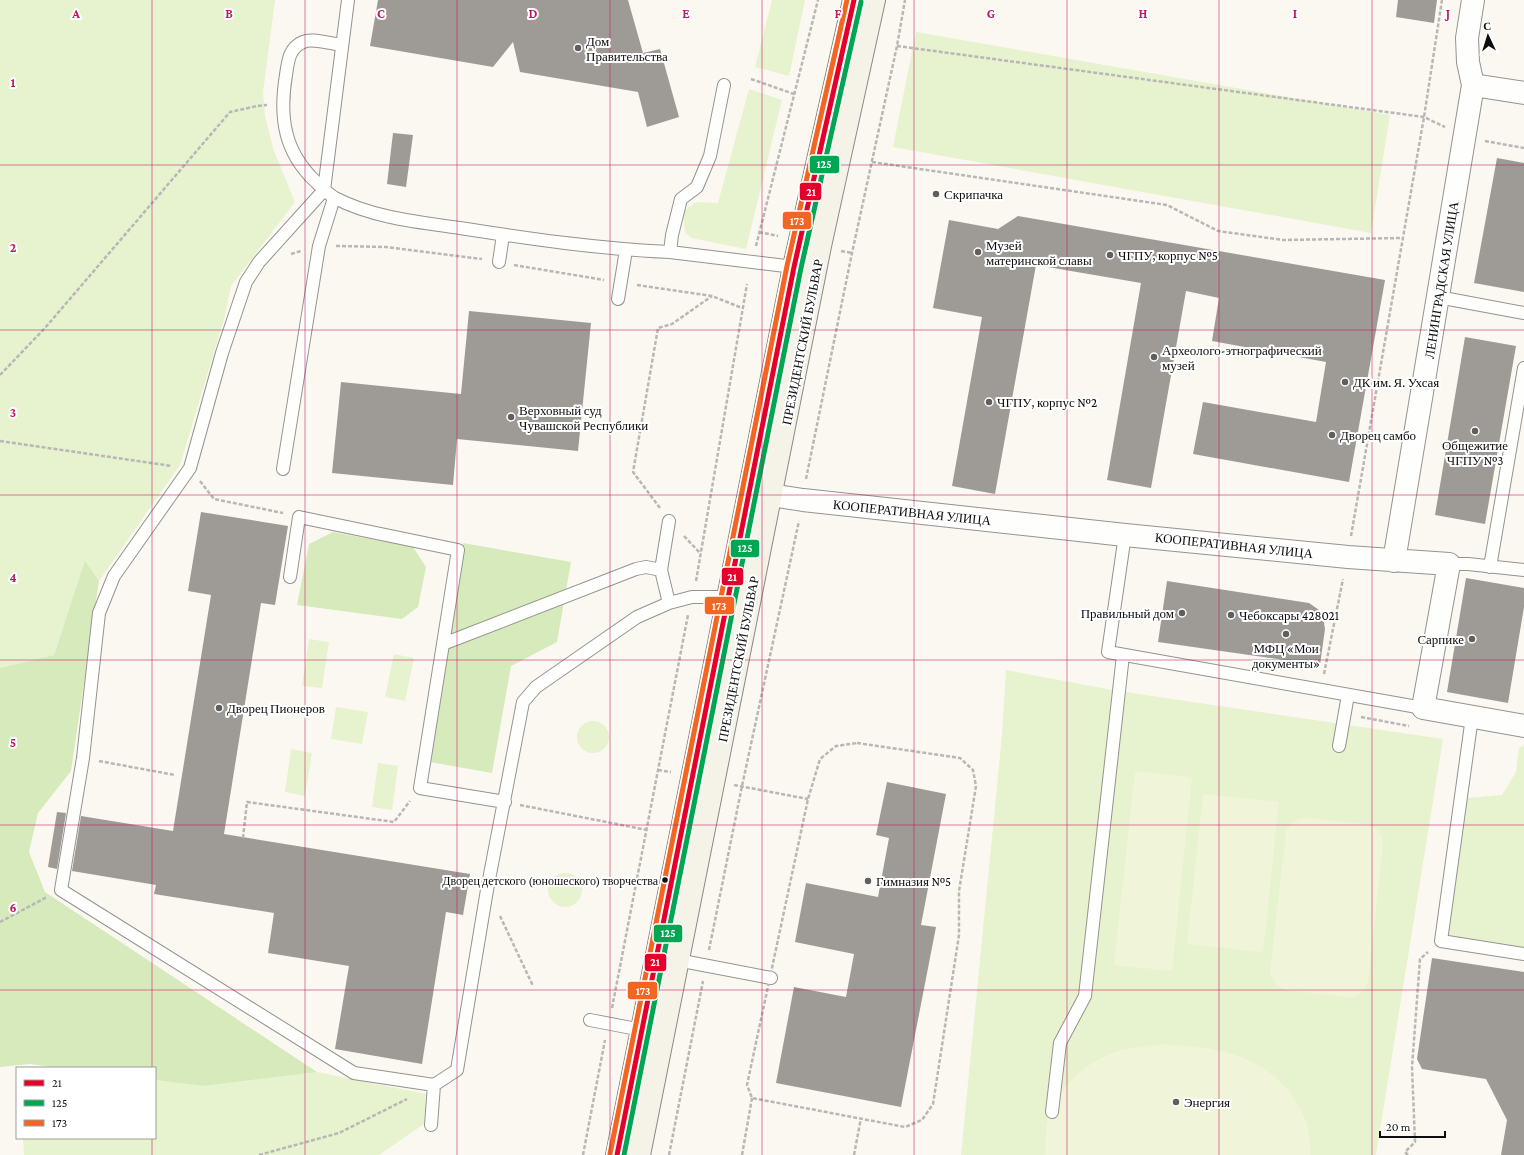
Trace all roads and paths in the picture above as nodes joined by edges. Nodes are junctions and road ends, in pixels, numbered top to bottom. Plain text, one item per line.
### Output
1 (348, 0) edge
2 (818, 0) edge
3 (854, 0) edge
4 (874, 0) edge
5 (905, 0) edge
6 (1442, 0) edge
7 (1473, 0) edge
8 (336, 44) dead end
9 (897, 46) junction
10 (751, 79) dead end
11 (724, 85) dead end
12 (1473, 85) junction
13 (1524, 93) edge
14 (794, 94) junction
15 (282, 104) junction
16 (1424, 117) junction
17 (1464, 137) junction
18 (1524, 148) edge
19 (872, 162) junction
20 (324, 190) junction
21 (334, 198) junction
22 (759, 232) junction
23 (503, 235) junction
24 (780, 237) dead end
25 (1403, 238) junction
26 (626, 250) junction
27 (670, 252) junction
28 (754, 253) dead end
29 (500, 262) dead end
30 (794, 267) junction
31 (816, 270) junction
32 (747, 284) dead end
33 (712, 296) dead end
34 (1438, 297) junction
35 (618, 299) dead end
36 (1524, 313) edge
37 (1524, 368) edge
38 (0, 375) edge
39 (0, 441) edge
40 (190, 468) junction
41 (283, 469) dead end
42 (805, 486) dead end
43 (761, 493) junction
44 (800, 514) dead end
45 (299, 517) junction
46 (669, 521) junction
47 (1125, 535) junction
48 (700, 554) junction
49 (1348, 557) junction
50 (1394, 561) junction
51 (1449, 564) junction
52 (1490, 566) junction
53 (661, 570) junction
54 (1524, 570) edge
55 (290, 577) dead end
56 (695, 583) dead end
57 (729, 597) junction
58 (750, 601) junction
59 (669, 603) junction
60 (689, 610) dead end
61 (443, 644) junction
62 (1123, 655) junction
63 (1321, 690) junction
64 (1348, 695) junction
65 (1344, 714) junction
66 (1472, 717) junction
67 (1418, 718) junction
68 (1524, 726) edge
69 (1339, 746) dead end
70 (83, 758) junction
71 (658, 770) junction
72 (672, 773) dead end
73 (176, 776) dead end
74 (732, 784) dead end
75 (742, 786) junction
76 (420, 788) junction
77 (808, 799) junction
78 (505, 802) junction
79 (647, 830) junction
80 (243, 838) dead end
81 (61, 890) junction
82 (488, 890) junction
83 (0, 922) edge
84 (1441, 941) junction
85 (708, 953) dead end
86 (1524, 954) edge
87 (677, 960) junction
88 (771, 978) junction
89 (703, 980) dead end
90 (533, 986) dead end
91 (612, 1010) dead end
92 (590, 1020) dead end
93 (642, 1030) junction
94 (606, 1037) dead end
95 (434, 1085) junction
96 (752, 1098) junction
97 (1052, 1112) dead end
98 (861, 1118) junction
99 (431, 1125) dead end
100 (259, 1155) edge
101 (583, 1155) edge
102 (617, 1155) edge
103 (639, 1155) edge
104 (669, 1155) edge
105 (742, 1155) edge
106 (854, 1155) edge
107 (1408, 1155) edge

1 - 20 lane
2 - 14 path
3 - 30 main road, ПРЕЗИДЕНТСКИЙ БУЛЬВАР
4 - 31 main road, ПРЕЗИДЕНТСКИЙ БУЛЬВАР
5 - 9 path
6 - 16 path
7 - 12 street, ЛЕНИНГРАДСКАЯ УЛИЦА
8 - 15 lane
9 - 16 path
9 - 19 path
10 - 14 path
11 - 27 lane
12 - 13 street
12 - 17 street, ЛЕНИНГРАДСКАЯ УЛИЦА
14 - 22 path
15 - 20 lane
15 - 38 path
16 - 17 path
16 - 25 path
17 - 18 path
17 - 34 street, ЛЕНИНГРАДСКАЯ УЛИЦА
19 - 25 path
19 - 42 path
20 - 21 lane
20 - 40 lane
21 - 23 lane
21 - 41 lane
22 - 24 path
22 - 28 path
23 - 26 lane
23 - 29 lane
25 - 49 path
26 - 27 lane
26 - 35 lane
27 - 30 lane
30 - 31 main road
30 - 43 main road, ПРЕЗИДЕНТСКИЙ БУЛЬВАР
31 - 43 main road, ПРЕЗИДЕНТСКИЙ БУЛЬВАР
32 - 48 path
33 - 46 path
34 - 36 lane
34 - 50 street, ЛЕНИНГРАДСКАЯ УЛИЦА
37 - 52 lane
39 - 40 path
40 - 45 path
40 - 70 lane
43 - 47 street, КООПЕРАТИВНАЯ УЛИЦА
43 - 57 main road, ПРЕЗИДЕНТСКИЙ БУЛЬВАР
43 - 58 main road, ПРЕЗИДЕНТСКИЙ БУЛЬВАР
44 - 75 path
45 - 55 lane
45 - 61 lane
46 - 48 path
46 - 53 lane
47 - 49 street, КООПЕРАТИВНАЯ УЛИЦА
47 - 62 lane
48 - 56 path
49 - 50 street, КООПЕРАТИВНАЯ УЛИЦА
49 - 63 path
50 - 51 street, КООПЕРАТИВНАЯ УЛИЦА
51 - 52 lane
51 - 67 street
52 - 54 lane
53 - 59 lane
53 - 61 lane
57 - 58 main road
57 - 59 lane
57 - 93 main road, ПРЕЗИДЕНТСКИЙ БУЛЬВАР
58 - 87 main road, ПРЕЗИДЕНТСКИЙ БУЛЬВАР
59 - 78 lane
60 - 71 path
61 - 76 lane
62 - 63 lane
62 - 97 lane
63 - 64 lane
64 - 65 lane
64 - 67 lane
65 - 67 path
65 - 69 lane
66 - 67 street
66 - 68 street
66 - 84 lane
70 - 73 path
70 - 81 lane
71 - 72 path
71 - 79 path
74 - 75 path
75 - 77 path
75 - 85 path
76 - 78 lane
76 - 80 path
77 - 88 path
77 - 98 path
78 - 79 path
78 - 82 lane
79 - 91 path
81 - 83 path
81 - 95 lane
82 - 90 path
82 - 95 lane
84 - 86 lane
84 - 107 path
87 - 88 lane
87 - 103 main road, ПРЕЗИДЕНТСКИЙ БУЛЬВАР
88 - 96 path
89 - 104 path
92 - 93 lane
93 - 102 main road, ПРЕЗИДЕНТСКИЙ БУЛЬВАР
94 - 101 path
95 - 99 lane
95 - 100 path
96 - 98 path
96 - 105 path
98 - 106 path

